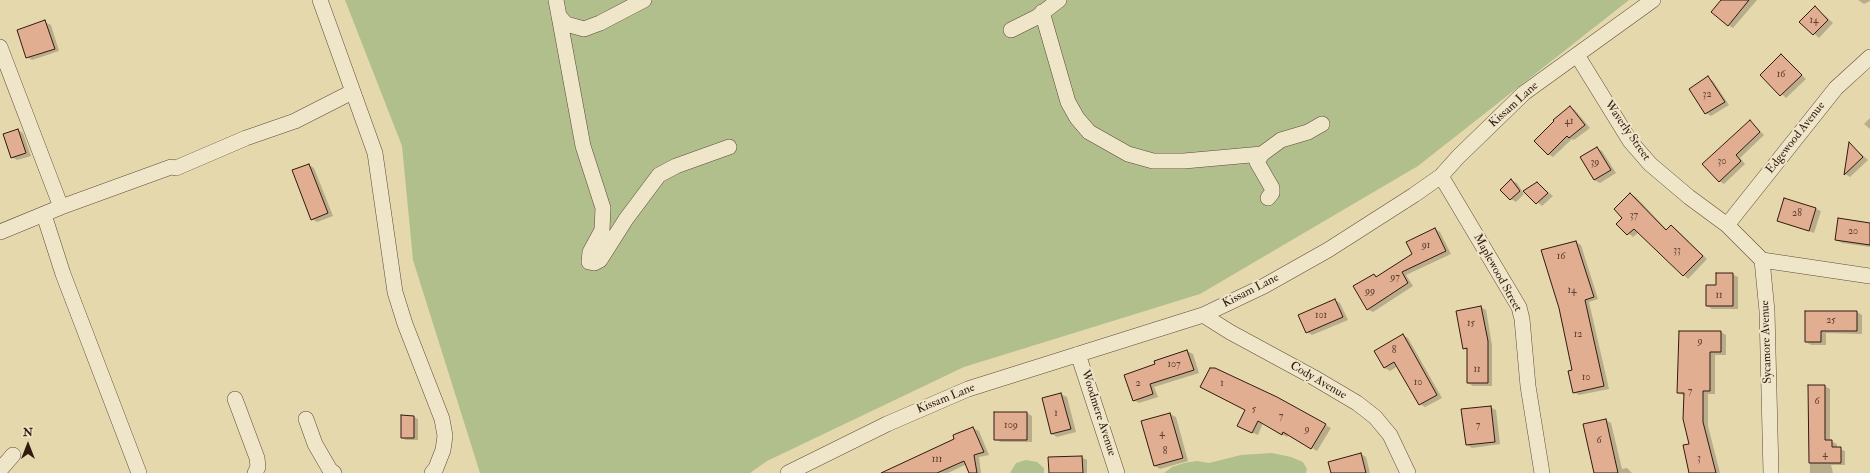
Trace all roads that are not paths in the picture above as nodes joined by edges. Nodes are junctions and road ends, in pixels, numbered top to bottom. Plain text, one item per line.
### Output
1 (320, 0) edge
2 (556, 0) edge
3 (644, 0) edge
4 (1059, 0) edge
5 (1653, 0) edge
6 (1042, 12) junction
7 (559, 16) junction
8 (1011, 30) dead end
9 (0, 47) edge
10 (1577, 55) junction
11 (1870, 57) edge
12 (352, 92) junction
13 (1322, 124) dead end
14 (729, 147) dead end
15 (1262, 154) junction
16 (1441, 176) junction
17 (1268, 198) dead end
18 (61, 207) junction
19 (44, 215) junction
20 (1727, 225) junction
21 (0, 232) edge
22 (1762, 260) junction
23 (1870, 276) edge
24 (1203, 315) junction
25 (1078, 354) junction
26 (235, 399) dead end
27 (306, 419) dead end
28 (13, 455) dead end
29 (0, 470) edge
30 (139, 473) edge
31 (255, 473) edge
32 (334, 473) edge
33 (432, 473) edge
34 (788, 473) edge
35 (1117, 473) edge
36 (1408, 473) edge
37 (1542, 473) edge
38 (1771, 473) edge

1 - 12 street
2 - 7 street
3 - 7 street
4 - 6 street
5 - 10 street, Kissam Lane
6 - 8 street
6 - 15 street
7 - 14 street
9 - 18 street
10 - 16 street, Kissam Lane
10 - 20 street, Waverly Street
11 - 20 street, Edgewood Avenue
12 - 18 street
12 - 33 street
13 - 15 street
15 - 17 street
16 - 24 street, Kissam Lane
16 - 37 street, Maplewood Street
18 - 19 street
19 - 21 street
19 - 30 street
20 - 22 street
22 - 23 street
22 - 38 street, Sycamore Avenue
24 - 25 street, Kissam Lane
24 - 36 street, Cody Avenue
25 - 34 street, Kissam Lane
25 - 35 street, Woodmere Avenue
26 - 31 street
27 - 32 street
28 - 29 street

